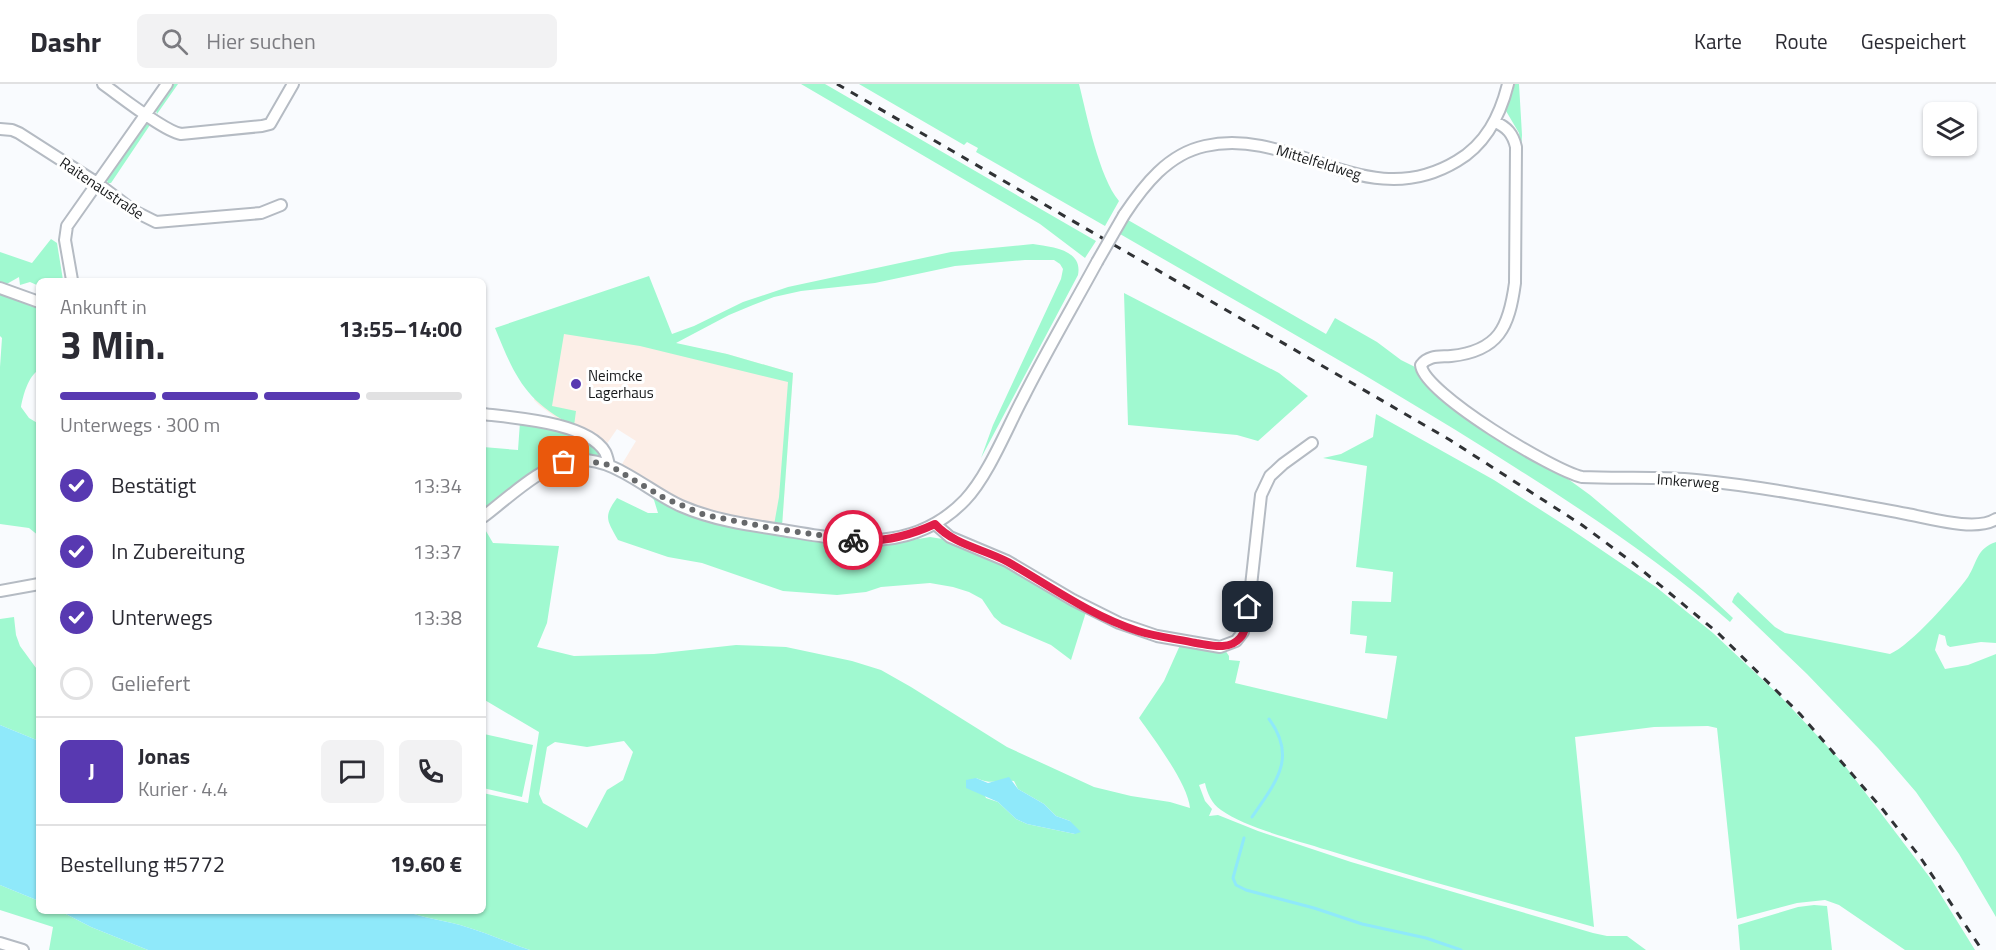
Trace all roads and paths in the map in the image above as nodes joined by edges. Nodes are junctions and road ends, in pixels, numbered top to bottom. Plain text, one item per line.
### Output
1 (103, 84) edge
2 (167, 84) edge
3 (293, 84) edge
4 (1508, 84) edge
5 (147, 114) junction
6 (1495, 122) junction
7 (0, 129) edge
8 (97, 183) junction
9 (281, 206) dead end
10 (72, 278) edge
11 (0, 288) edge
12 (36, 301) edge
13 (486, 414) edge
14 (1312, 443) dead end
15 (609, 465) junction
16 (486, 515) edge
17 (1996, 519) edge
18 (935, 524) junction
19 (36, 585) edge
20 (0, 591) edge
21 (0, 943) edge
22 (23, 950) edge

1 - 5 street
2 - 5 street
3 - 5 street
4 - 6 street, Mittelfeldweg
5 - 8 street
6 - 17 street, Imkerweg
6 - 18 street, Mittelfeldweg, bridge
7 - 8 street, Raitenaustraße
8 - 9 street, Raitenaustraße
8 - 10 street
11 - 12 street
13 - 15 street
14 - 18 street
15 - 16 street
15 - 18 street, Mittelfeldweg
19 - 20 street
21 - 22 street

